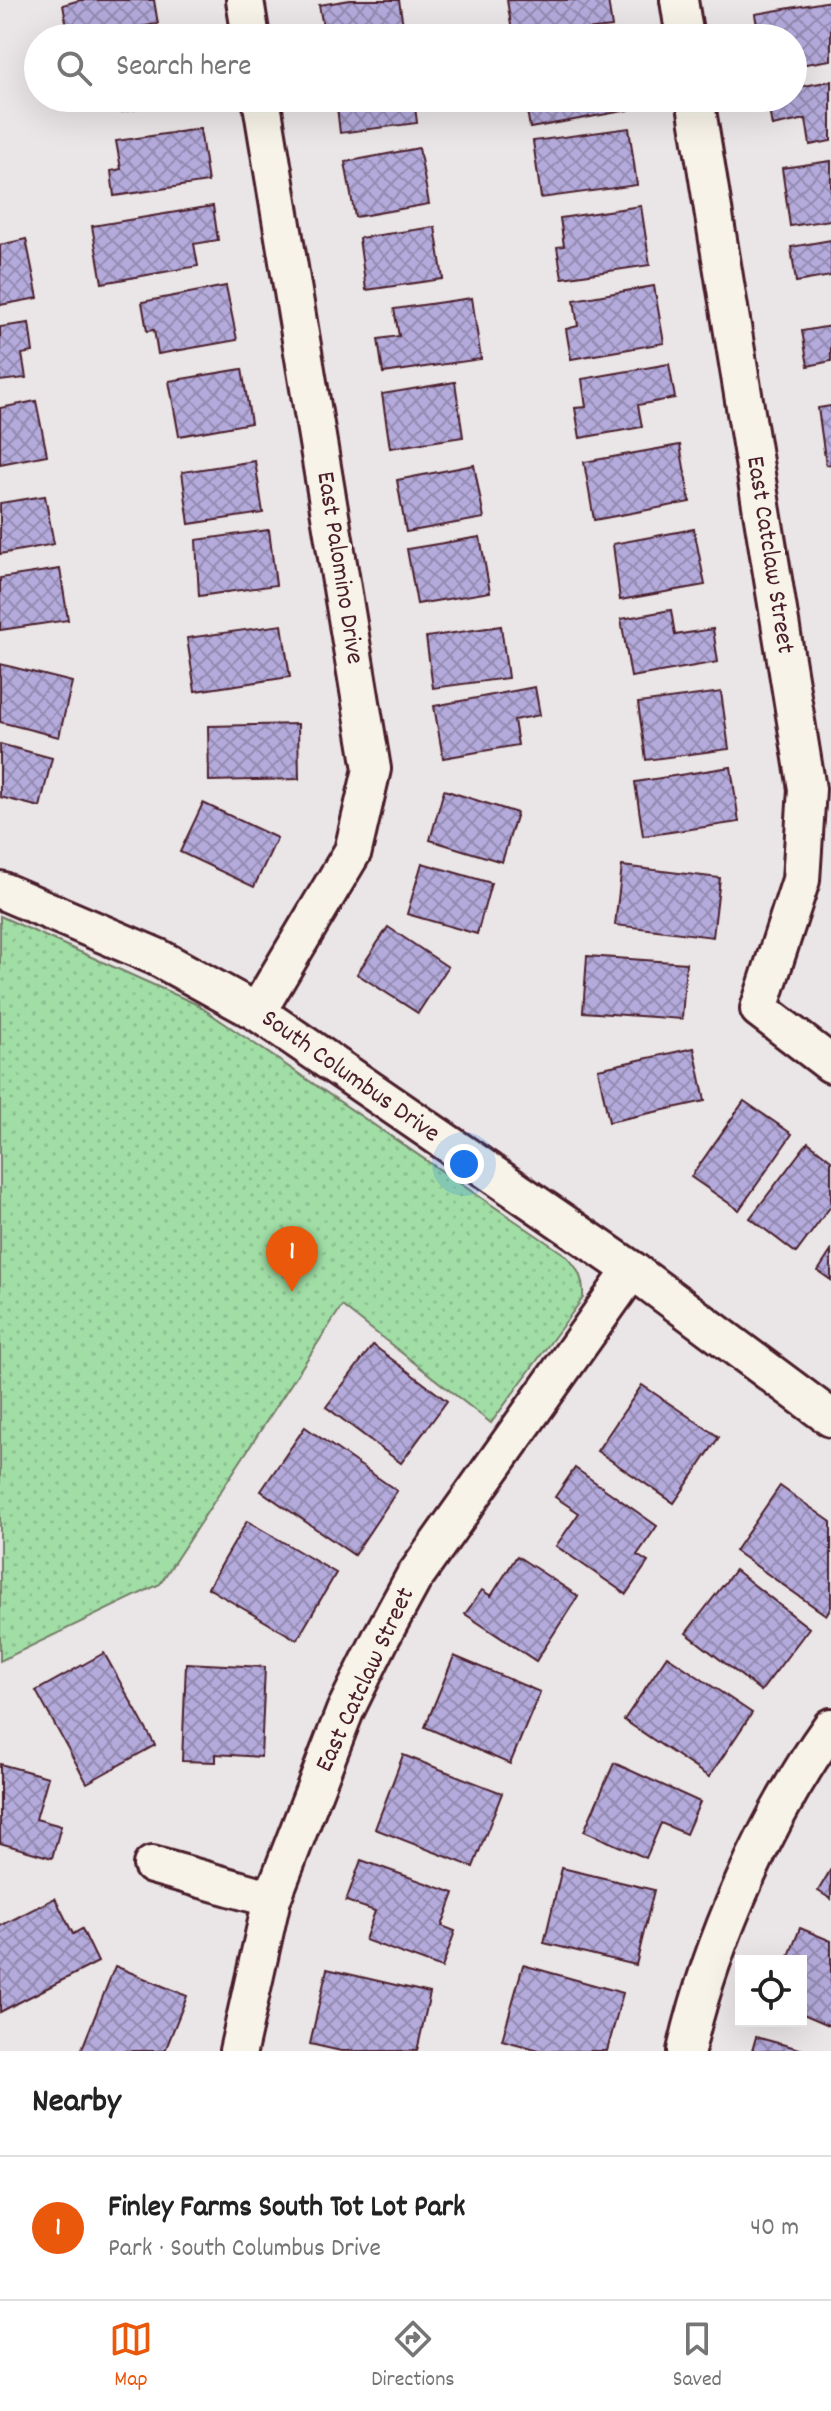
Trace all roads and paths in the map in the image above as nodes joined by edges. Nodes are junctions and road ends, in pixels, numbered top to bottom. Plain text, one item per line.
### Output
1 (245, 0) edge
2 (679, 0) edge
3 (249, 24) edge
4 (683, 24) edge
5 (263, 112) edge
6 (697, 112) edge
7 (0, 890) edge
8 (257, 1012) junction
9 (831, 1064) edge
10 (632, 1270) junction
11 (831, 1418) edge
12 (831, 1727) edge
13 (152, 1865) dead end
14 (272, 1899) junction
15 (238, 2051) edge
16 (686, 2051) edge

1 - 3 street
2 - 4 street
5 - 8 street, East Palomino Drive
6 - 9 street, East Catclaw Street
7 - 8 street, South Columbus Drive
8 - 10 street, South Columbus Drive
10 - 11 street, South Columbus Drive
10 - 14 street, East Catclaw Street
12 - 16 street
13 - 14 street
14 - 15 street, East Catclaw Street

